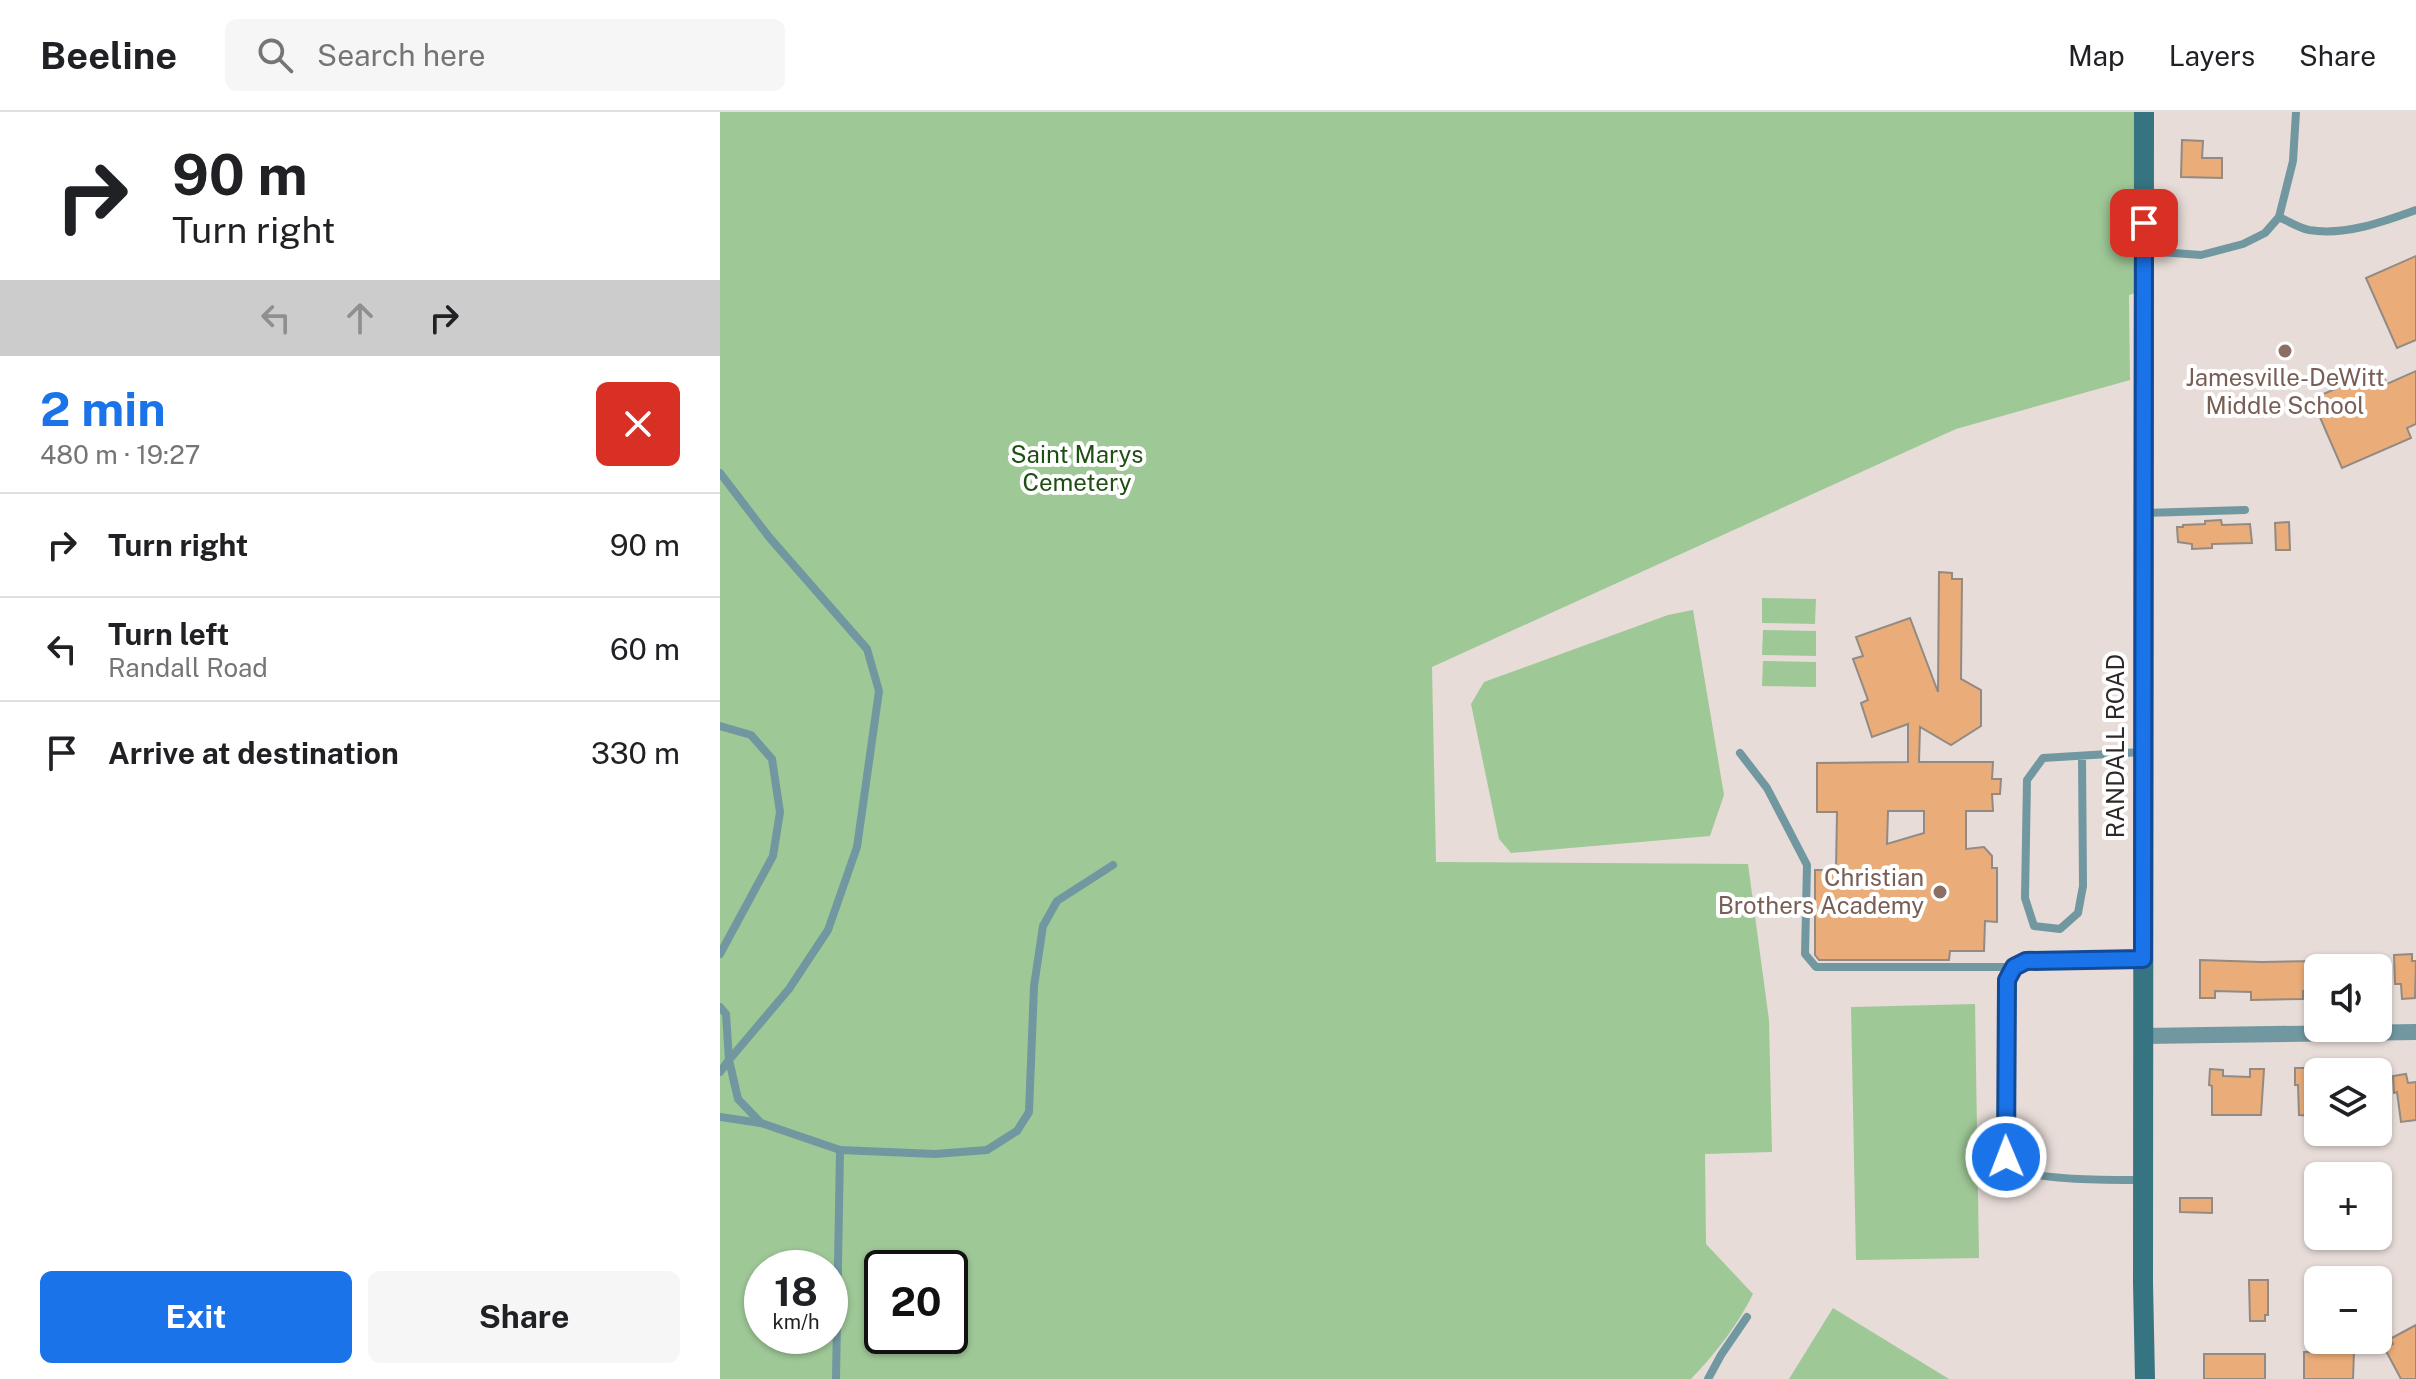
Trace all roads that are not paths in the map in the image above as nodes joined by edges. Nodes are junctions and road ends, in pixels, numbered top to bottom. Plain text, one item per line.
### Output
1 (2144, 112) edge
2 (2296, 112) edge
3 (2416, 210) edge
4 (2279, 217) junction
5 (2144, 251) junction
6 (720, 473) edge
7 (2245, 510) dead end
8 (2143, 513) junction
9 (720, 726) edge
10 (2142, 752) junction
11 (1740, 753) dead end
12 (2082, 756) junction
13 (1113, 865) dead end
14 (720, 954) edge
15 (2143, 959) junction
16 (2014, 967) junction
17 (720, 1007) edge
18 (2416, 1032) edge
19 (2143, 1036) junction
20 (729, 1060) junction
21 (720, 1072) edge
22 (720, 1117) edge
23 (761, 1123) junction
24 (840, 1150) junction
25 (2143, 1180) junction
26 (1747, 1317) dead end
27 (836, 1379) edge
28 (1708, 1379) edge
29 (2145, 1379) edge

1 - 5 street, RANDALL ROAD
2 - 4 lane
3 - 4 lane
4 - 5 lane
5 - 8 street, RANDALL ROAD
6 - 20 lane
7 - 8 lane
8 - 10 street, RANDALL ROAD
9 - 14 lane
10 - 12 lane
10 - 15 street, RANDALL ROAD
11 - 16 lane
12 - 12 lane
13 - 24 lane
15 - 16 lane
15 - 19 street, RANDALL ROAD
16 - 25 lane
17 - 20 lane
18 - 19 street
19 - 25 street, RANDALL ROAD
20 - 21 lane
20 - 23 lane
22 - 23 lane
23 - 24 lane
24 - 27 lane
25 - 29 street, RANDALL ROAD
26 - 28 lane

